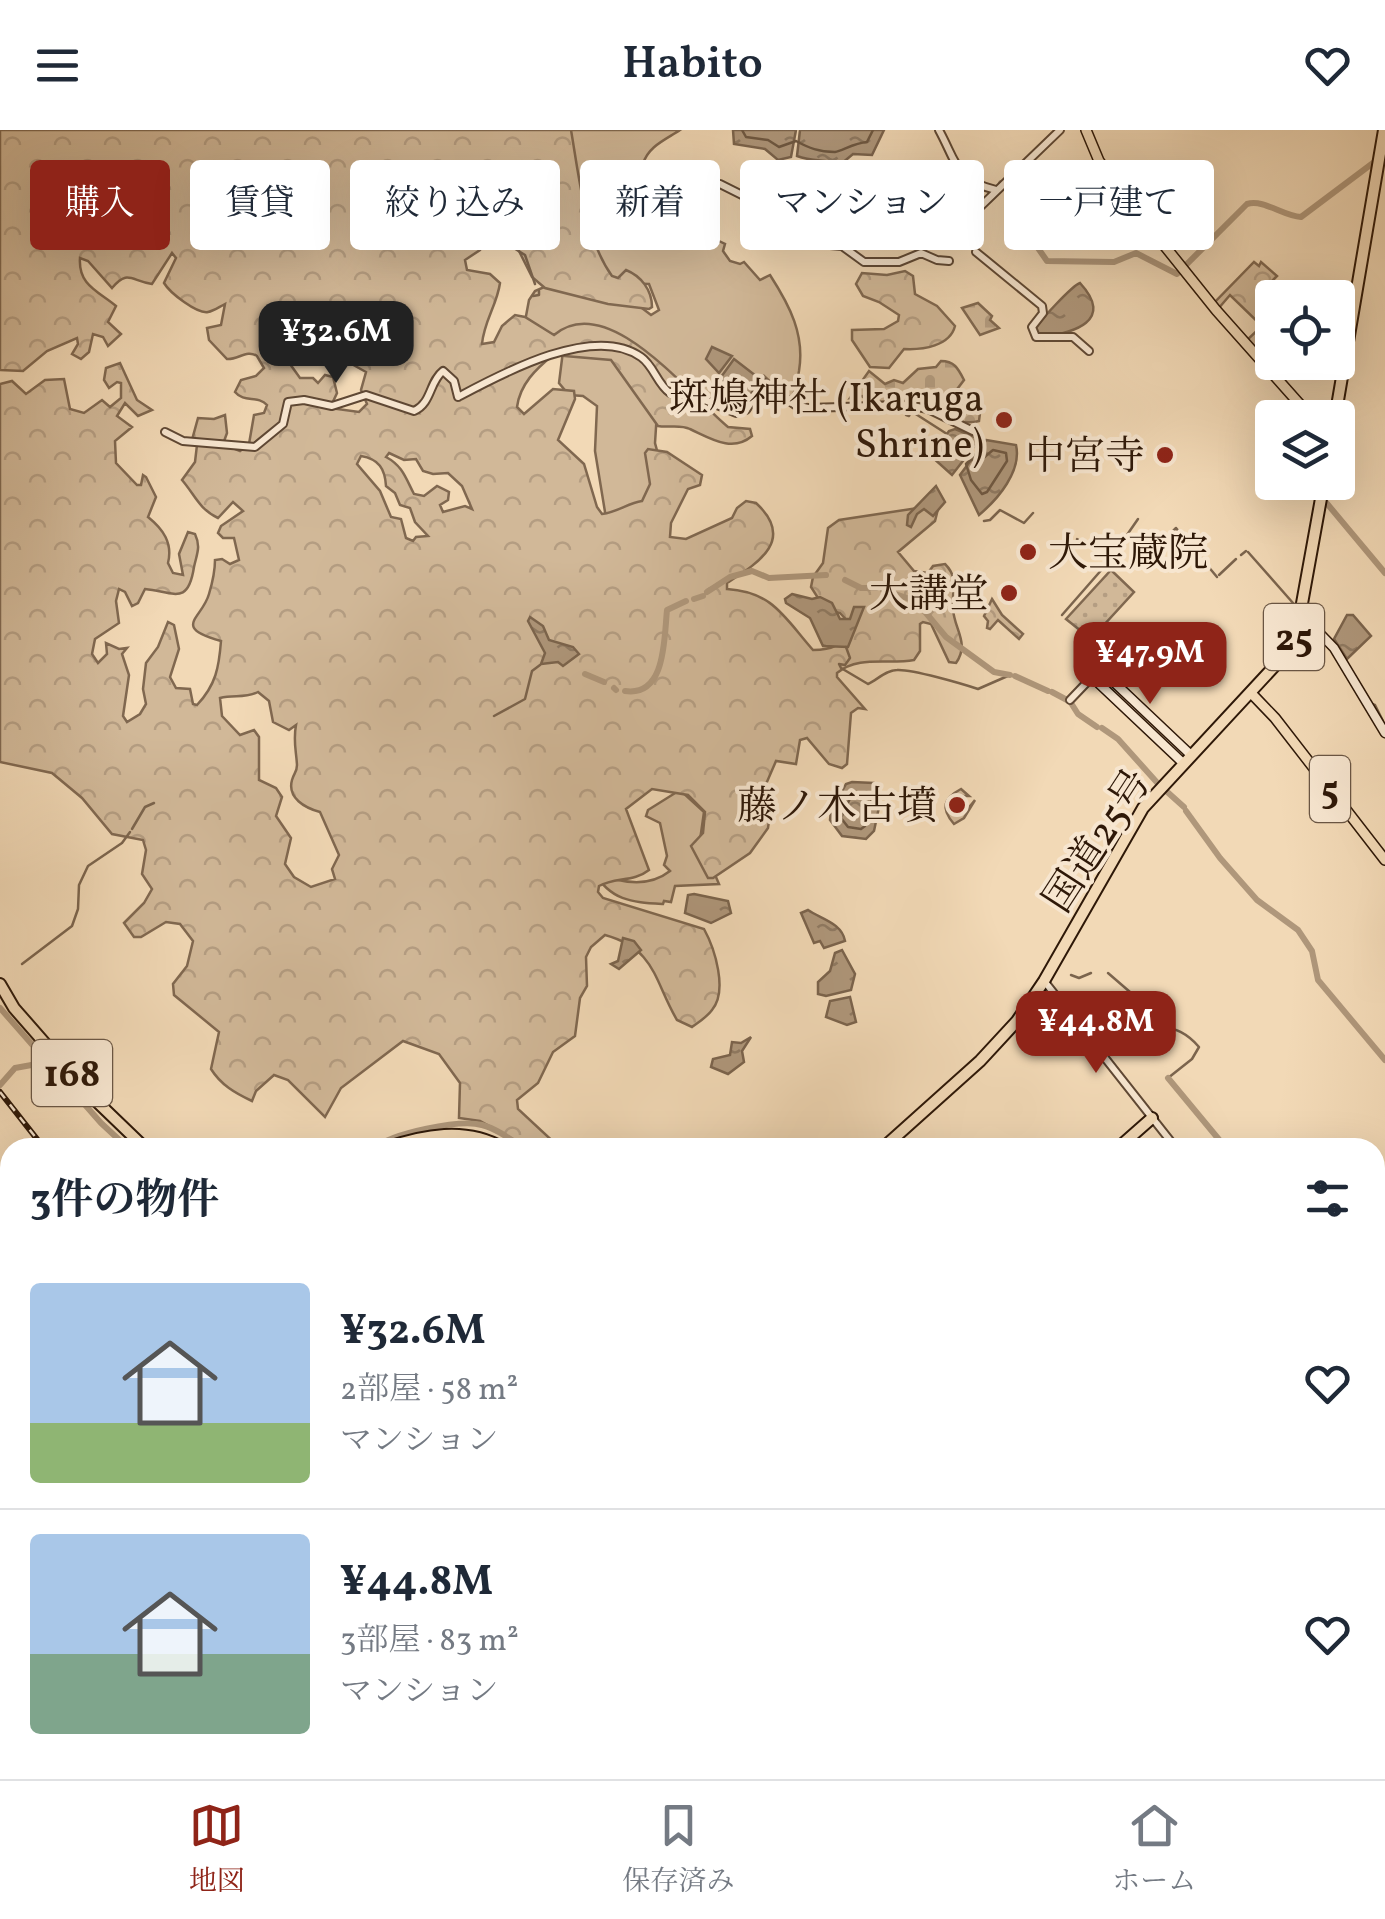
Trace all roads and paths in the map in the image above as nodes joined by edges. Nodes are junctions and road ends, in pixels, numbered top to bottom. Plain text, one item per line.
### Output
1 (940, 130) edge
2 (1060, 130) edge
3 (1086, 130) edge
4 (1384, 130) edge
5 (720, 184) dead end
6 (1002, 186) junction
7 (984, 203) edge
8 (976, 252) dead end
9 (949, 260) dead end
10 (1089, 352) dead end
11 (1296, 400) edge
12 (1338, 400) edge
13 (973, 431) dead end
14 (165, 432) dead end
15 (1321, 500) edge
16 (1301, 614) junction
17 (1092, 677) joint
18 (1251, 693) junction
19 (1070, 700) dead end
20 (1385, 732) edge
21 (1188, 760) junction
22 (1385, 860) edge
23 (1044, 981) junction
24 (1, 990) edge
25 (1152, 1118) junction
26 (135, 1138) edge
27 (431, 1138) edge
28 (485, 1138) edge
29 (894, 1138) edge
30 (1129, 1138) edge
31 (1168, 1138) edge

1 - 6 street
2 - 6 street
3 - 11 main road
4 - 12 highway
5 - 9 street
6 - 7 street
8 - 10 street
13 - 14 street
15 - 16 highway, 国道25号 / 25
16 - 18 highway, 国道25号 / 25
16 - 20 main road
17 - 19 street
17 - 21 main road
18 - 21 highway, 国道25号 / 25
18 - 22 main road, 5
21 - 23 highway, 国道25号 / 25
23 - 25 street
23 - 29 highway, 国道25号 / 25
24 - 26 highway, 168
25 - 30 highway
25 - 31 street
27 - 28 highway

